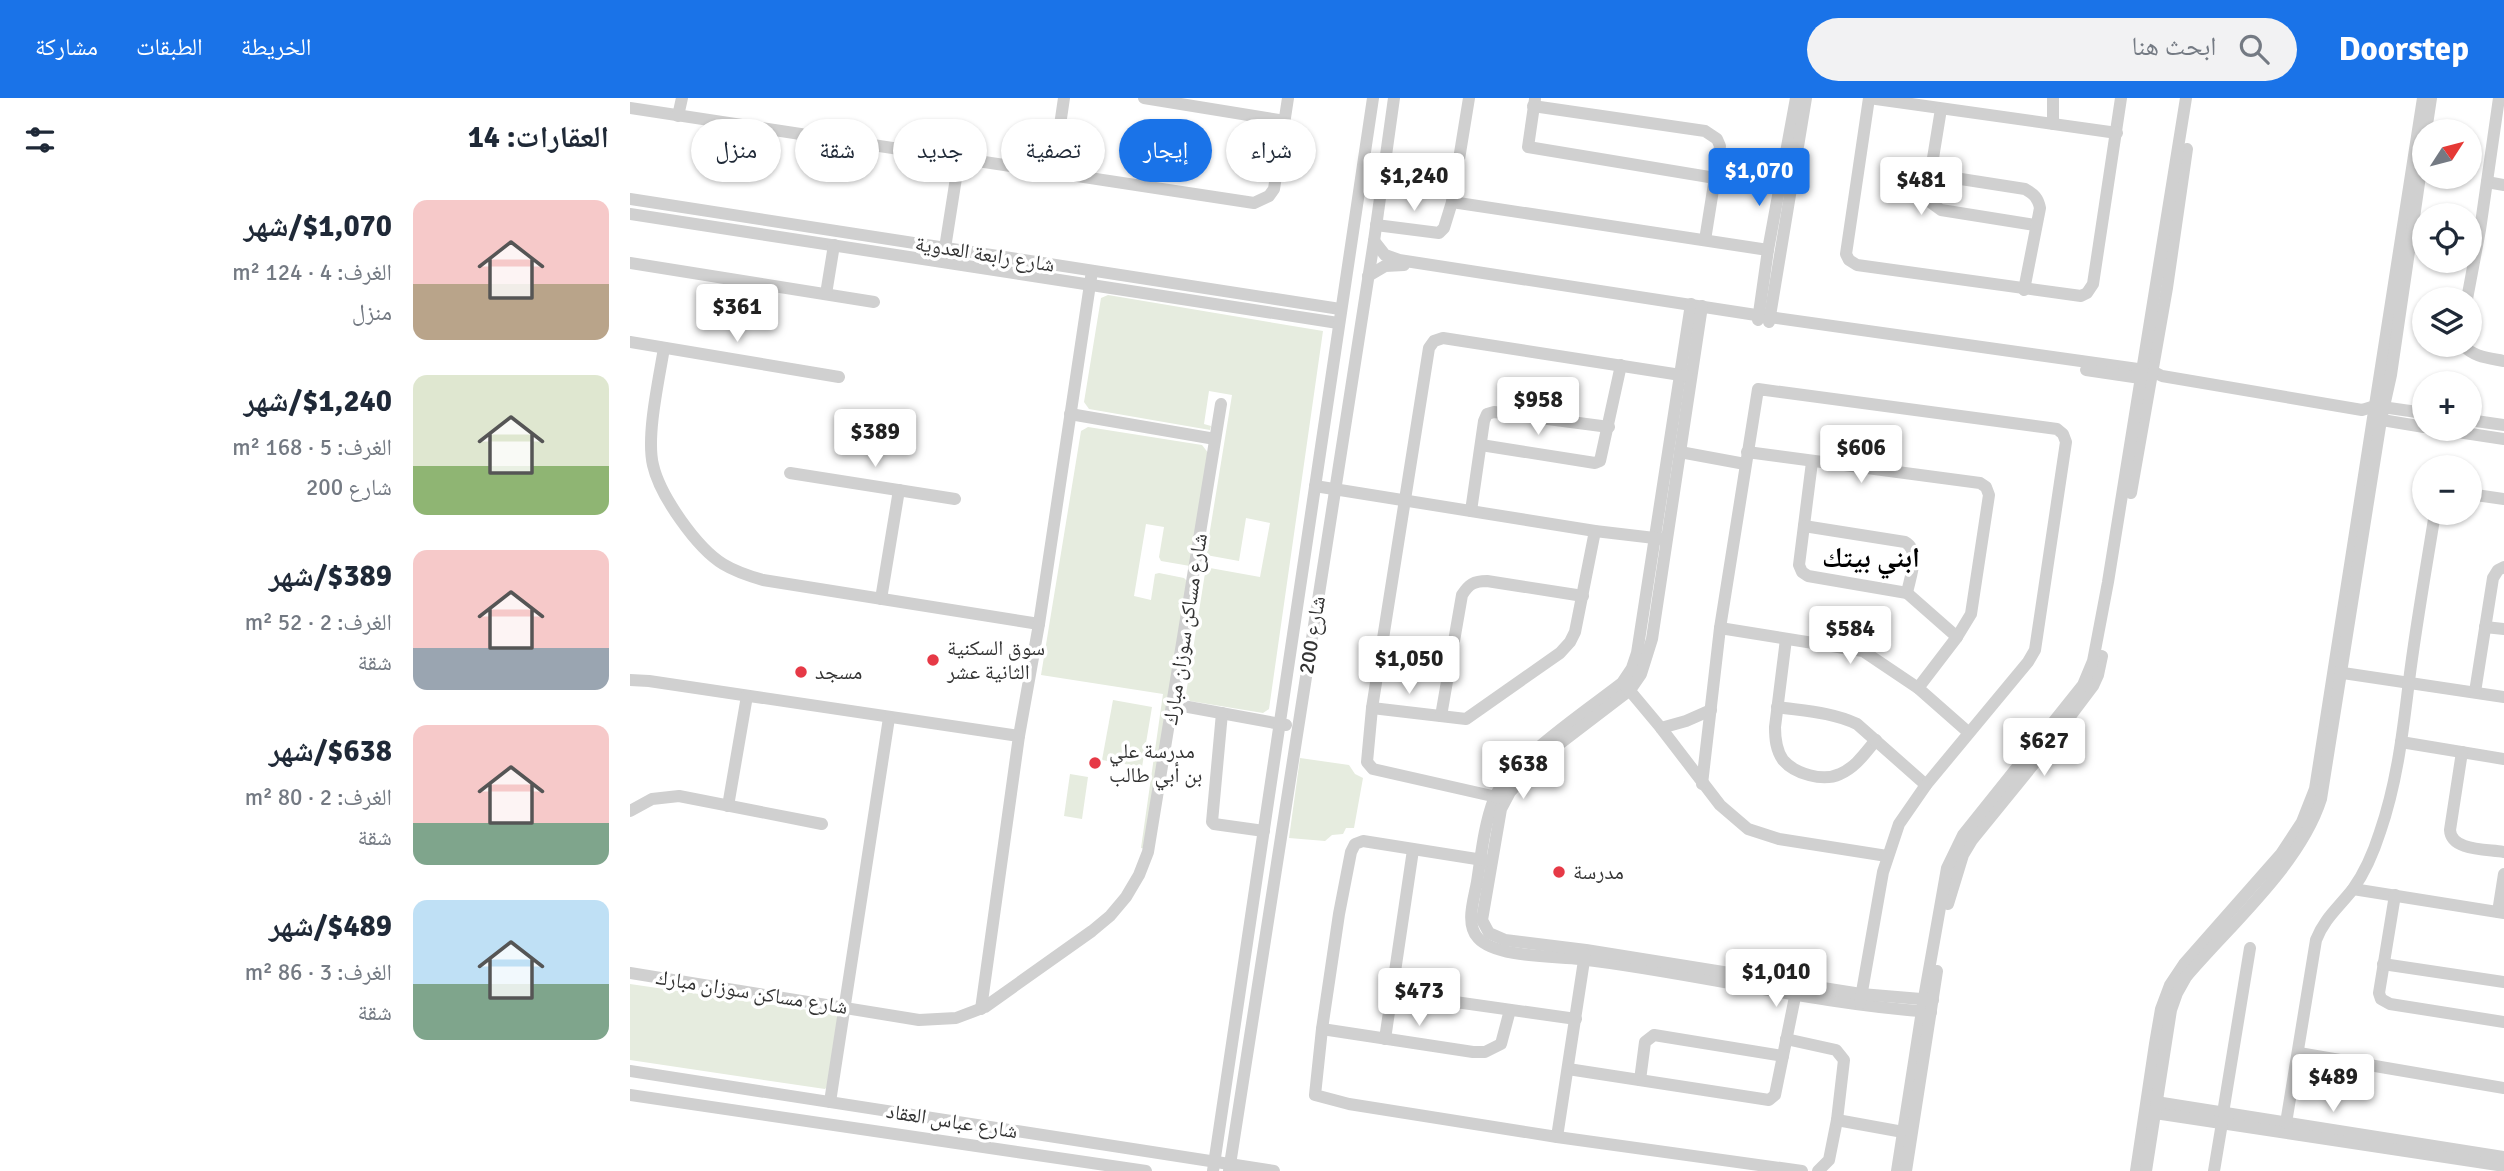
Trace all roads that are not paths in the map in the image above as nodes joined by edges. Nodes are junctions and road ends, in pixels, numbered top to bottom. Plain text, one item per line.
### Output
1 (682, 98) edge
2 (1064, 98) edge
3 (1144, 98) edge
4 (1149, 98) edge
5 (1288, 98) edge
6 (1373, 98) edge
7 (1394, 98) edge
8 (1469, 98) edge
9 (1796, 98) edge
10 (1806, 98) edge
11 (1869, 98) edge
12 (2053, 98) edge
13 (2121, 98) edge
14 (2186, 98) edge
15 (2193, 98) edge
16 (2423, 98) edge
17 (2431, 98) edge
18 (2499, 98) edge
19 (1534, 102) edge
20 (1205, 103) edge
21 (630, 108) edge
22 (1941, 109) junction
23 (678, 116) junction
24 (1061, 119) edge
25 (1276, 119) edge
26 (1285, 119) edge
27 (2428, 119) edge
28 (2053, 124) junction
29 (2117, 134) junction
30 (1367, 142) junction
31 (1387, 145) junction
32 (893, 149) edge
33 (1929, 174) junction
34 (1714, 178) junction
35 (1105, 181) edge
36 (955, 182) edge
37 (1275, 182) edge
38 (2487, 182) junction
39 (2504, 185) edge
40 (2417, 189) edge
41 (630, 199) edge
42 (1452, 202) junction
43 (630, 214) edge
44 (1376, 225) junction
45 (2035, 225) junction
46 (1705, 240) junction
47 (1374, 242) junction
48 (834, 245) junction
49 (945, 248) junction
50 (1768, 250) junction
51 (630, 263) edge
52 (1092, 271) junction
53 (1368, 276) junction
54 (1089, 285) junction
55 (2469, 287) edge
56 (2024, 290) junction
57 (826, 294) junction
58 (874, 302) dead end
59 (1309, 304) junction
60 (1697, 308) junction
61 (1340, 309) junction
62 (1764, 318) junction
63 (1307, 319) junction
64 (1338, 323) junction
65 (630, 342) edge
66 (663, 348) junction
67 (2482, 356) edge
68 (2504, 361) edge
69 (1621, 365) junction
70 (1686, 375) junction
71 (2150, 375) junction
72 (839, 377) dead end
73 (1221, 404) dead end
74 (2378, 413) junction
75 (2412, 413) edge
76 (1070, 414) junction
77 (2412, 423) edge
78 (2482, 425) edge
79 (1609, 428) junction
80 (2482, 431) edge
81 (2502, 432) edge
82 (1215, 439) junction
83 (1480, 445) junction
84 (1680, 452) junction
85 (1746, 458) junction
86 (1812, 462) junction
87 (790, 472) dead end
88 (1315, 486) junction
89 (1334, 489) junction
90 (899, 490) junction
91 (2482, 496) edge
92 (955, 499) dead end
93 (2504, 499) edge
94 (1405, 501) junction
95 (1471, 511) junction
96 (2433, 525) edge
97 (1804, 526) junction
98 (1595, 531) junction
99 (1661, 539) junction
100 (2504, 567) edge
101 (1907, 593) junction
102 (1583, 596) junction
103 (881, 599) junction
104 (1039, 624) junction
105 (2485, 627) junction
106 (1720, 628) junction
107 (2504, 629) edge
108 (1957, 637) junction
109 (1786, 639) junction
110 (2343, 673) junction
111 (630, 680) edge
112 (2409, 682) junction
113 (1626, 687) junction
114 (1918, 688) junction
115 (2475, 692) junction
116 (747, 696) junction
117 (2504, 696) edge
118 (1172, 704) junction
119 (1777, 707) junction
120 (1372, 708) junction
121 (1711, 710) junction
122 (1222, 713) junction
123 (1441, 716) junction
124 (889, 718) junction
125 (1280, 724) junction
126 (1298, 727) junction
127 (1661, 728) junction
128 (1968, 732) junction
129 (1019, 736) junction
130 (1876, 740) junction
131 (2401, 742) junction
132 (2462, 752) junction
133 (2325, 756) junction
134 (2504, 759) edge
135 (1702, 784) junction
136 (1926, 785) junction
137 (1500, 798) junction
138 (728, 806) junction
139 (630, 811) edge
140 (822, 824) dead end
141 (1264, 831) junction
142 (1413, 850) junction
143 (2504, 852) edge
144 (1887, 856) junction
145 (1485, 861) junction
146 (2504, 874) edge
147 (2353, 889) junction
148 (2395, 895) junction
149 (2501, 912) edge
150 (2250, 947) dead end
151 (1585, 955) junction
152 (2383, 964) junction
153 (630, 973) edge
154 (2504, 982) edge
155 (1797, 989) junction
156 (1392, 993) junction
157 (1860, 999) junction
158 (1927, 1005) junction
159 (845, 1007) junction
160 (981, 1009) junction
161 (1510, 1010) junction
162 (1576, 1020) junction
163 (2504, 1022) edge
164 (1322, 1029) junction
165 (1385, 1039) junction
166 (1786, 1040) junction
167 (2160, 1045) junction
168 (2299, 1053) junction
169 (1783, 1056) junction
170 (1568, 1069) junction
171 (630, 1071) edge
172 (1640, 1080) junction
173 (2504, 1088) edge
174 (630, 1095) edge
175 (830, 1102) junction
176 (2156, 1108) junction
177 (2222, 1118) junction
178 (1837, 1120) junction
179 (2286, 1123) junction
180 (1903, 1132) junction
181 (2309, 1132) junction
182 (1557, 1137) junction
183 (1156, 1153) junction
184 (2504, 1157) edge
185 (1214, 1166) edge
186 (2504, 1166) edge
187 (1230, 1167) edge
188 (1759, 1168) edge
189 (1146, 1171) edge
190 (1154, 1171) edge
191 (1274, 1171) edge
192 (1802, 1171) edge
193 (1818, 1171) edge
194 (1898, 1171) edge
195 (1906, 1171) edge
196 (2136, 1171) edge
197 (2146, 1171) edge
198 (2214, 1171) edge

1 - 23 street
2 - 24 street
3 - 4 street
4 - 20 street
5 - 26 street
6 - 30 street, شارع 200
7 - 31 street, شارع 200
8 - 42 street
9 - 50 street
10 - 62 street
11 - 22 street
11 - 56 street
12 - 28 street
13 - 29 street
14 - 71 street
15 - 71 street
16 - 74 street
17 - 27 street
18 - 38 street
19 - 34 street
19 - 34 street
20 - 25 street
21 - 23 street
22 - 28 street
22 - 33 street
23 - 32 street
28 - 29 street
29 - 56 street
30 - 31 street
30 - 61 street, شارع 200
31 - 44 street, شارع 200
33 - 45 street
33 - 45 street
34 - 46 street
35 - 37 street
36 - 49 street
38 - 39 street
38 - 55 street
40 - 74 street
41 - 49 street, شارع رابعة العدوية
42 - 44 street
42 - 46 street
43 - 48 street, شارع رابعة العدوية
44 - 47 street, شارع 200
45 - 56 street
46 - 50 street
47 - 53 street, شارع 200
47 - 60 street
48 - 54 street, شارع رابعة العدوية
48 - 57 street
49 - 52 street, شارع رابعة العدوية
50 - 62 street
51 - 57 street
52 - 54 street
52 - 59 street, شارع رابعة العدوية
53 - 60 street
53 - 89 street, شارع 200
54 - 63 street, شارع رابعة العدوية
54 - 76 street
57 - 58 street
59 - 61 street, شارع رابعة العدوية
59 - 63 street
60 - 62 street
60 - 70 street
61 - 64 street, شارع 200
62 - 71 street
63 - 64 street, شارع رابعة العدوية
64 - 88 street, شارع 200
65 - 66 street
66 - 72 street
66 - 103 street
67 - 68 street
69 - 70 street
69 - 79 street
69 - 94 street
70 - 84 street
70 - 99 street
71 - 74 street
71 - 158 street
73 - 82 street, شارع مساكن سوزان مبارك
74 - 75 street
74 - 77 street
74 - 110 street
74 - 133 street
76 - 82 street
76 - 104 street
78 - 81 street
79 - 83 street
79 - 83 street
80 - 81 street
82 - 118 street, شارع مساكن سوزان مبارك
83 - 95 street
84 - 85 street
84 - 99 street
85 - 86 street
85 - 106 street
85 - 128 street
86 - 97 street
86 - 108 street
87 - 90 street
88 - 89 street
88 - 125 street, شارع 200
89 - 94 street
89 - 126 street, شارع 200
90 - 92 street
90 - 103 street
91 - 93 street
94 - 95 street
94 - 120 street
95 - 98 street
96 - 112 street
97 - 101 street
97 - 101 street
98 - 99 street
98 - 102 street
99 - 113 street
100 - 105 street
101 - 108 street
102 - 123 street
102 - 123 street
103 - 104 street
104 - 129 street
105 - 107 street
105 - 115 street
106 - 109 street
106 - 121 street
108 - 114 street
109 - 114 street
109 - 119 street
110 - 112 street
110 - 133 street
111 - 116 street
112 - 115 street
112 - 131 street
113 - 127 street
113 - 137 street
114 - 128 street
115 - 117 street
116 - 124 street
116 - 138 street
118 - 122 street
118 - 160 street, شارع مساكن سوزان مبارك
119 - 130 street
119 - 130 street
120 - 123 street
120 - 137 street
121 - 127 street
121 - 135 street
122 - 125 street
122 - 141 street
124 - 129 street
124 - 159 street
125 - 126 street
125 - 141 street, شارع 200
126 - 187 street, شارع 200
127 - 135 street
128 - 136 street
129 - 160 street
130 - 136 street
131 - 132 street
131 - 147 street
132 - 134 street
132 - 143 street
133 - 167 street
135 - 144 street
136 - 144 street
137 - 145 street
138 - 139 street
138 - 140 street
141 - 185 street, شارع 200
142 - 145 street
142 - 156 street
142 - 164 street
144 - 157 street
145 - 151 street
146 - 149 street
147 - 148 street
147 - 168 street
148 - 149 street
148 - 152 street
150 - 177 street
151 - 155 street
151 - 162 street
152 - 154 street
152 - 163 street
153 - 159 street, شارع مساكن سوزان مبارك
155 - 157 street
155 - 166 street
156 - 161 street
156 - 165 street
157 - 158 street
158 - 180 street
158 - 195 street
159 - 160 street, شارع مساكن سوزان مبارك
159 - 175 street
161 - 162 street
161 - 165 street
162 - 170 street
164 - 165 street
164 - 182 street
166 - 169 street
166 - 178 street
167 - 176 street
167 - 196 street
168 - 173 street
168 - 179 street
169 - 172 street
169 - 172 street
170 - 172 street
170 - 182 street
171 - 175 street, شارع عباس العقاد
174 - 189 street, شارع عباس العقاد
175 - 183 street, شارع عباس العقاد
176 - 177 street
176 - 197 street
177 - 179 street
177 - 181 street
177 - 198 street
178 - 180 street
178 - 193 street
179 - 181 street
180 - 194 street
181 - 184 street
181 - 186 street
182 - 188 street
183 - 185 street, شارع عباس العقاد
183 - 190 street
185 - 187 street, شارع عباس العقاد
187 - 191 street, شارع عباس العقاد
188 - 192 street

